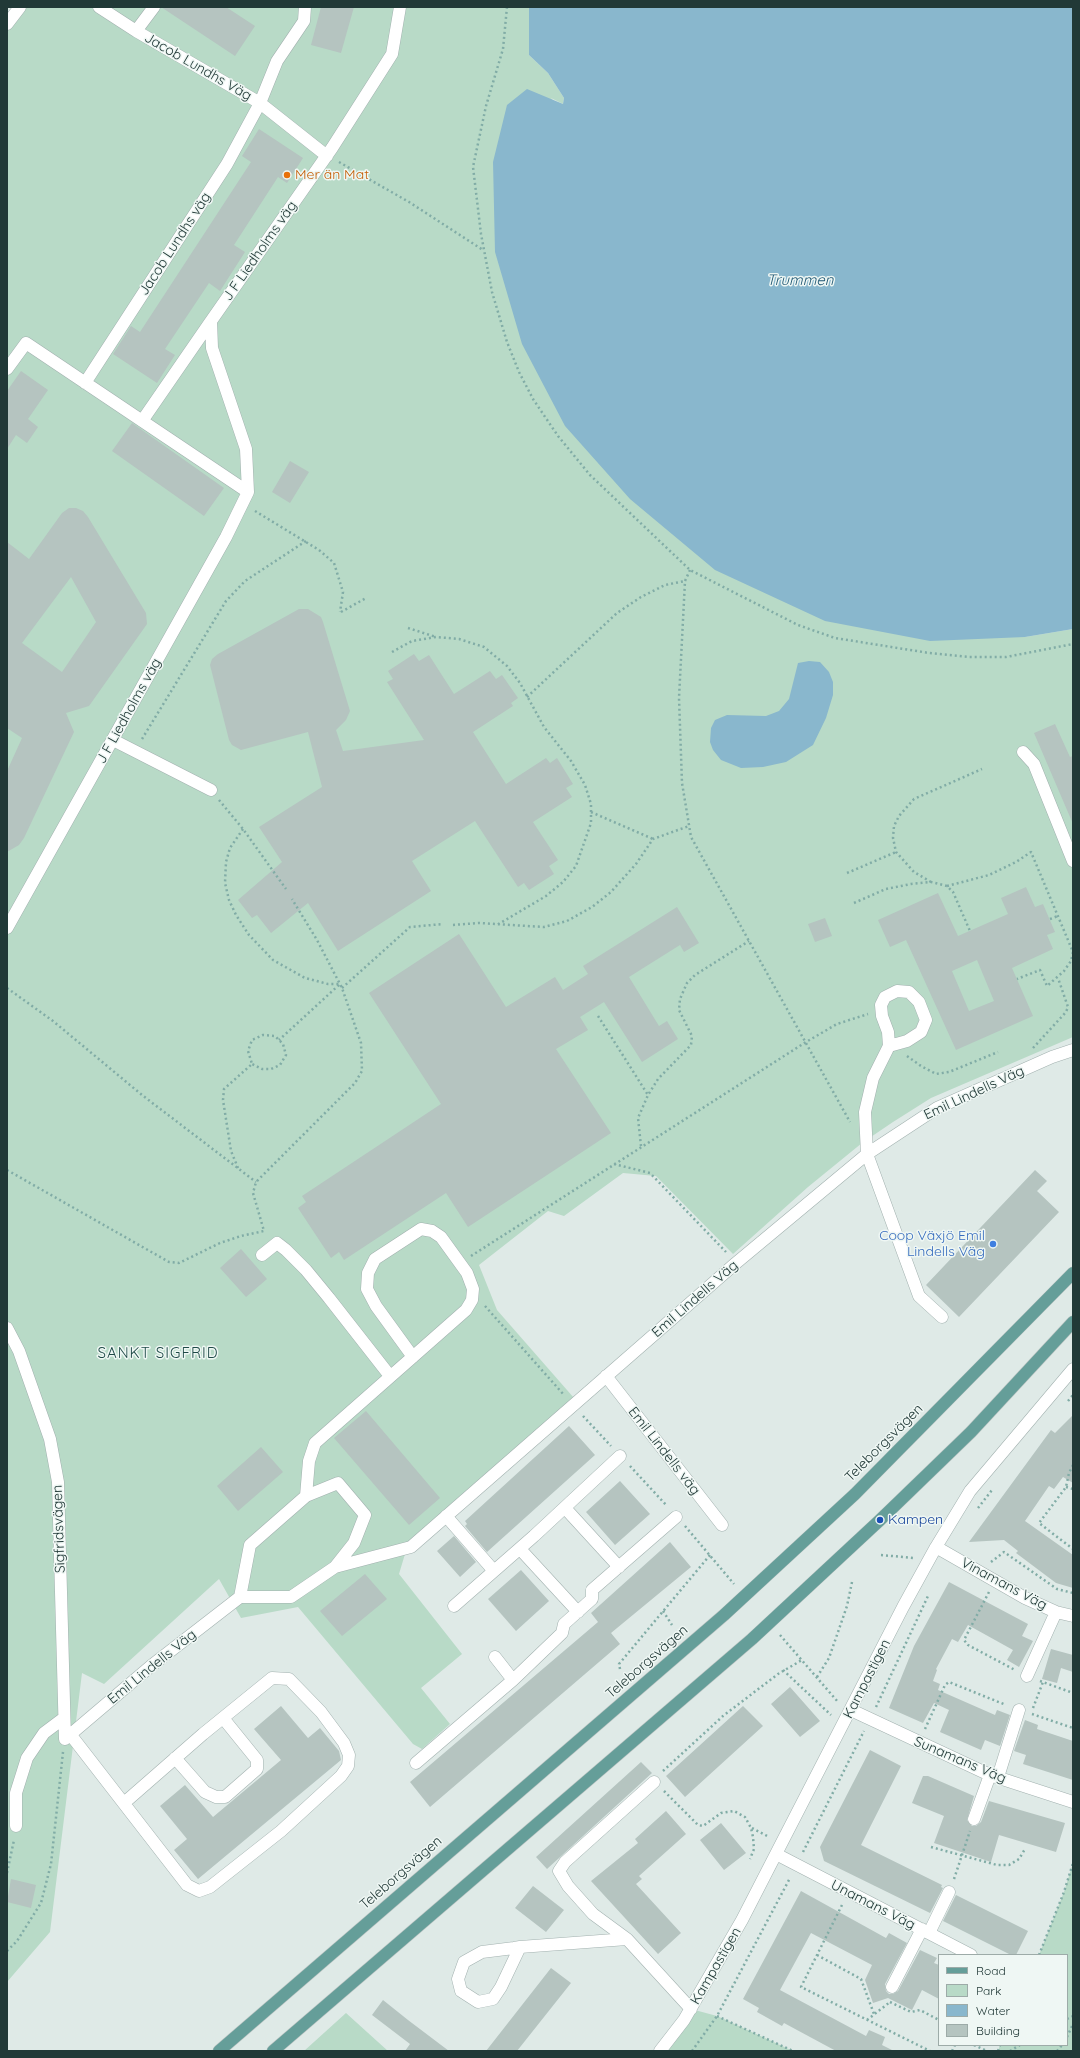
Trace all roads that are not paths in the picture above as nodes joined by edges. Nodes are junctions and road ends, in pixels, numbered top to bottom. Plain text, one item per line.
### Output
1 (20, 7) edge
2 (99, 7) edge
3 (154, 7) edge
4 (305, 7) edge
5 (400, 7) edge
6 (7, 24) edge
7 (136, 31) junction
8 (260, 103) junction
9 (327, 156) junction
10 (211, 322) junction
11 (7, 369) edge
12 (86, 383) junction
13 (142, 421) junction
14 (248, 492) junction
15 (113, 740) junction
16 (1023, 752) dead end
17 (211, 790) road end
18 (1073, 861) edge
19 (7, 928) edge
20 (895, 1044) junction
21 (1073, 1050) edge
22 (867, 1154) junction
23 (262, 1255) dead end
24 (1073, 1273) edge
25 (942, 1317) dead end
26 (1073, 1322) edge
27 (7, 1328) edge
28 (413, 1356) junction
29 (1073, 1369) edge
30 (390, 1376) junction
31 (606, 1376) junction
32 (620, 1456) road end
33 (306, 1496) junction
34 (565, 1508) junction
35 (446, 1516) junction
36 (676, 1517) road end
37 (722, 1525) dead end
38 (936, 1547) junction
39 (520, 1549) junction
40 (335, 1567) junction
41 (619, 1567) junction
42 (494, 1571) junction
43 (240, 1597) junction
44 (454, 1606) dead end
45 (578, 1612) junction
46 (1056, 1612) junction
47 (1073, 1616) edge
48 (495, 1657) dead end
49 (1027, 1676) road end
50 (513, 1680) junction
51 (1019, 1710) road end
52 (850, 1712) junction
53 (64, 1718) junction
54 (223, 1718) junction
55 (68, 1736) junction
56 (175, 1758) junction
57 (416, 1763) dead end
58 (994, 1776) junction
59 (654, 1782) road end
60 (1073, 1802) edge
61 (124, 1803) junction
62 (974, 1819) road end
63 (16, 1826) road end
64 (776, 1854) junction
65 (949, 1892) road end
66 (925, 1931) junction
67 (627, 1939) junction
68 (520, 1947) junction
69 (969, 1954) edge
70 (892, 1987) road end
71 (691, 2009) junction
72 (219, 2051) edge
73 (273, 2051) edge
74 (660, 2051) edge

1 - 6 street
2 - 7 street, Jacob Lundhs Väg
3 - 7 street, Jacob Lundhs Väg
4 - 8 street
5 - 9 street, J F Liedholms väg
7 - 8 street, Jacob Lundhs Väg
8 - 9 street
8 - 12 street, Jacob Lundhs väg
9 - 10 street, J F Liedholms väg
10 - 13 street, J F Liedholms väg
10 - 14 street
11 - 12 street
12 - 13 street
13 - 14 street
14 - 15 street, J F Liedholms väg
15 - 17 street
15 - 19 street, J F Liedholms väg
16 - 18 street
20 - 20 street
20 - 22 street
21 - 22 street, Emil Lindells Väg
22 - 25 street
22 - 31 street, Emil Lindells Väg
23 - 30 street
24 - 72 main road, Teleborgsvägen
26 - 73 main road
27 - 53 street, Sigfridsvägen
28 - 28 street
28 - 30 street
29 - 38 street, Kampastigen
30 - 33 street
31 - 35 street, Emil Lindells Väg
31 - 37 street, Emil Lindells väg
32 - 34 street
33 - 40 street, Emil Lindells Väg
33 - 43 street, Emil Lindells Väg
34 - 39 street
34 - 41 street
35 - 40 street, Emil Lindells Väg
35 - 42 street
36 - 41 street
38 - 46 street, Vinamans Väg
38 - 52 street, Kampastigen
39 - 42 street
39 - 45 street
40 - 43 street, Emil Lindells Väg
41 - 45 street
42 - 44 street
43 - 55 street, Emil Lindells Väg
45 - 50 street
46 - 47 street, Vinamans Väg
46 - 49 street
48 - 50 street
50 - 57 street
51 - 58 street
52 - 58 street, Sunamans Väg
52 - 64 street, Kampastigen
53 - 55 street, Sigfridsvägen
53 - 63 street
54 - 56 street
54 - 56 street
54 - 61 street
55 - 61 street
56 - 61 street
58 - 60 street, Sunamans Väg
58 - 62 street
59 - 67 street, Kampastigen
64 - 66 street, Unamans Väg
64 - 71 street, Kampastigen
65 - 66 street
66 - 69 street, Unamans Väg
66 - 70 street
67 - 68 street
67 - 71 street, Kampastigen
68 - 68 street
71 - 74 street, Kampastigen

